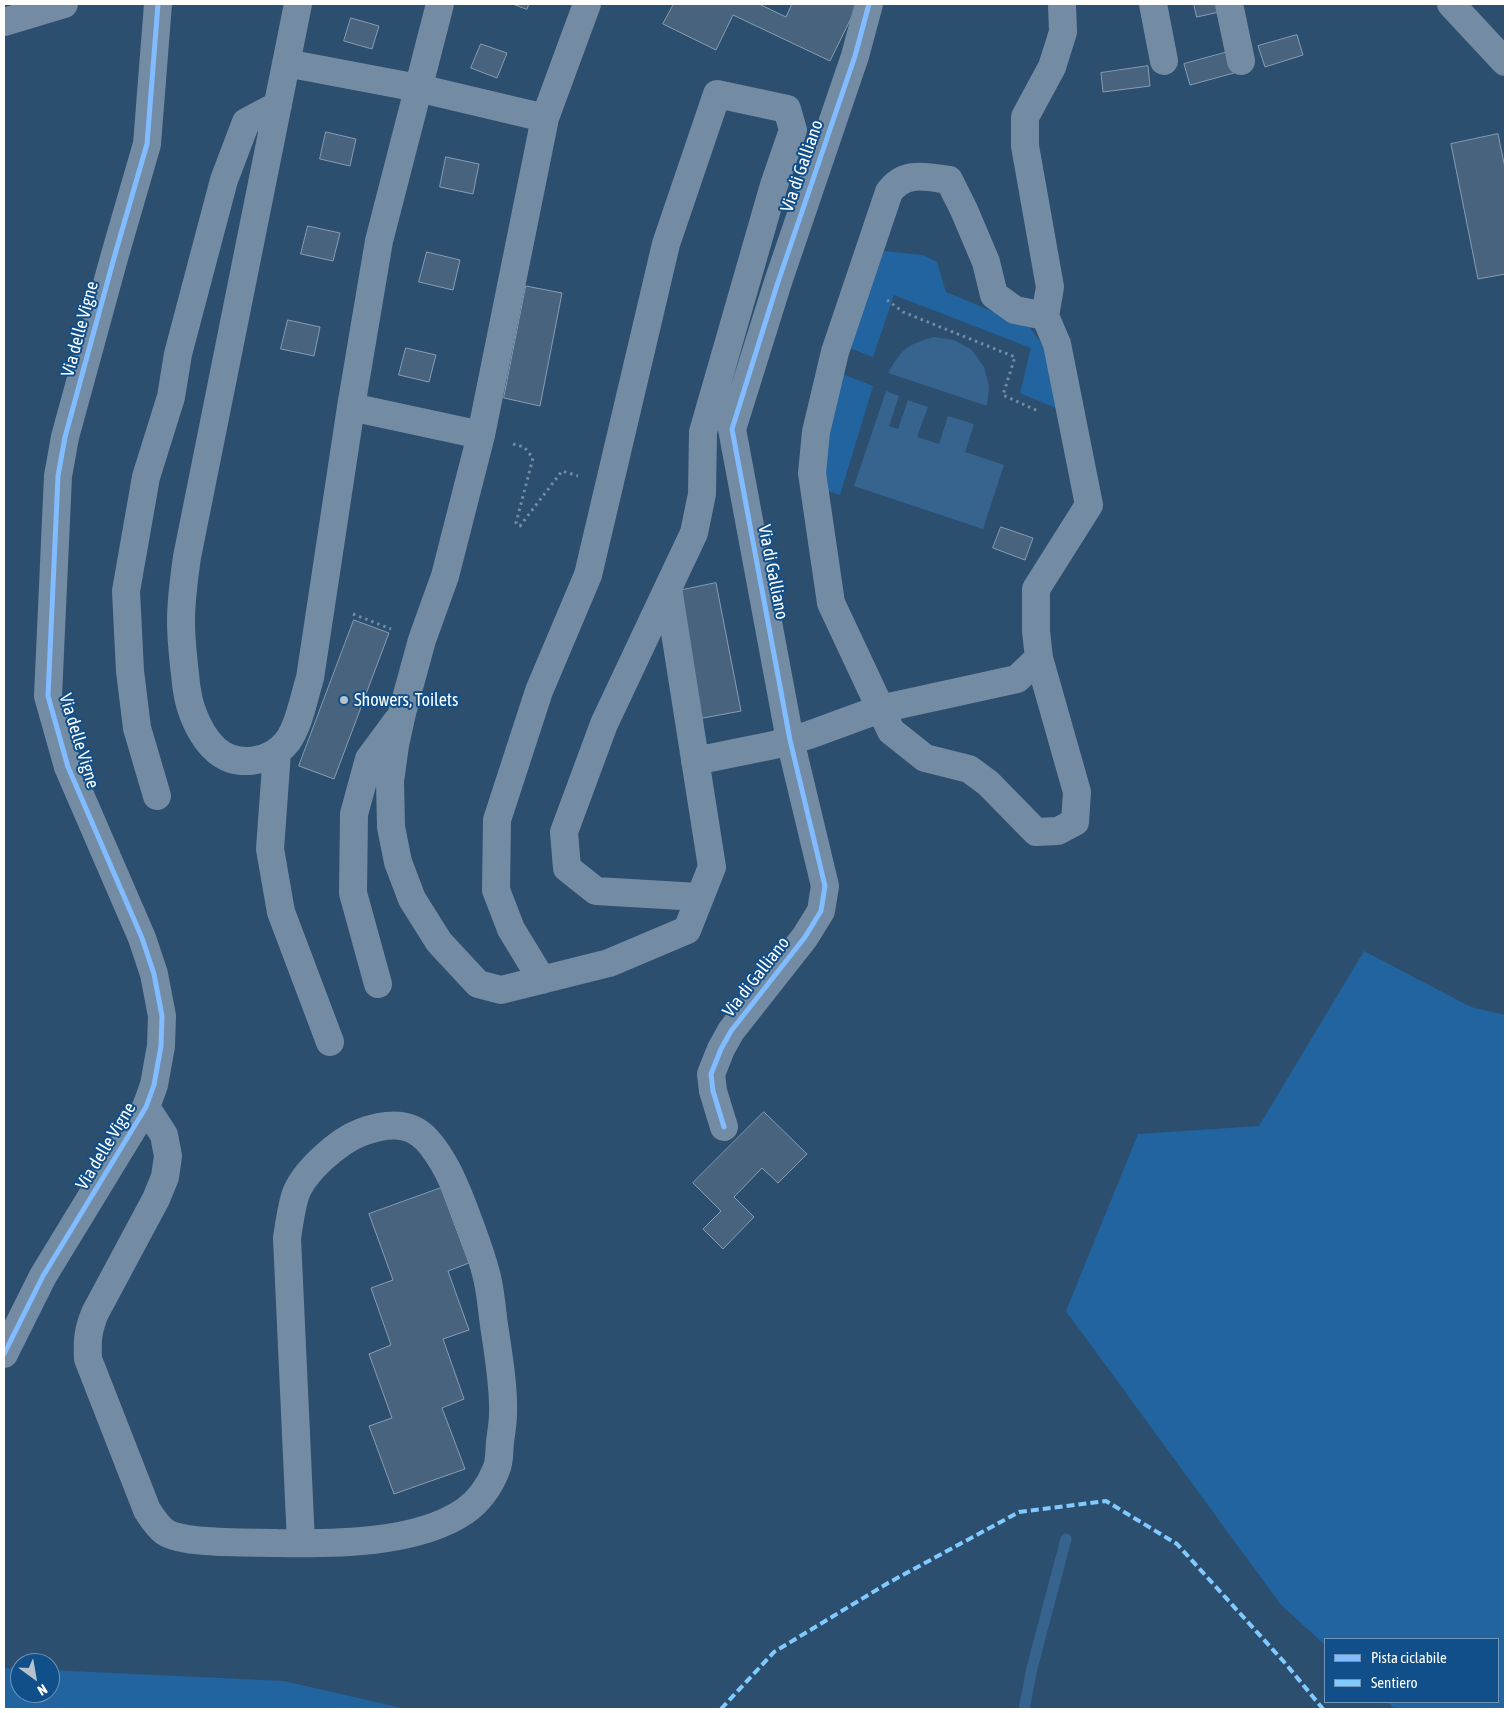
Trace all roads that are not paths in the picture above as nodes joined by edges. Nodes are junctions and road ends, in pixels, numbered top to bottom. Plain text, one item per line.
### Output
1 (64, 4) edge
2 (158, 4) edge
3 (298, 4) edge
4 (440, 4) edge
5 (587, 4) edge
6 (869, 4) edge
7 (1062, 4) edge
8 (1153, 4) edge
9 (1229, 4) edge
10 (1450, 4) edge
11 (4, 22) edge
12 (1164, 61) dead end
13 (1241, 61) dead end
14 (1505, 62) edge
15 (286, 63) junction
16 (418, 88) junction
17 (278, 105) junction
18 (545, 118) junction
19 (1045, 316) junction
20 (351, 407) junction
21 (481, 435) junction
22 (668, 588) junction
23 (1039, 658) junction
24 (880, 709) junction
25 (402, 713) junction
26 (790, 740) junction
27 (277, 752) junction
28 (695, 760) junction
29 (157, 796) dead end
30 (699, 897) junction
31 (542, 980) junction
32 (378, 984) dead end
33 (330, 1042) dead end
34 (146, 1106) junction
35 (724, 1126) dead end
36 (4, 1354) edge
37 (301, 1543) junction

1 - 11 street
2 - 34 street, Via delle Vigne
3 - 15 street
4 - 16 street
5 - 18 street
6 - 26 street, Via di Galliano
7 - 19 street
8 - 12 street
9 - 13 street
10 - 14 street
15 - 16 street
15 - 17 street
16 - 18 street
16 - 20 street
17 - 27 street
17 - 29 street
18 - 21 street
19 - 23 street
19 - 24 street
20 - 21 street
20 - 27 street
21 - 25 street
22 - 28 street
22 - 30 street
22 - 31 street
23 - 24 street
23 - 24 street
24 - 26 street
25 - 31 street
25 - 32 street
26 - 28 street
26 - 35 street, Via di Galliano
27 - 33 street
28 - 30 street
30 - 31 street
34 - 36 street, Via delle Vigne
34 - 37 street
37 - 37 street

